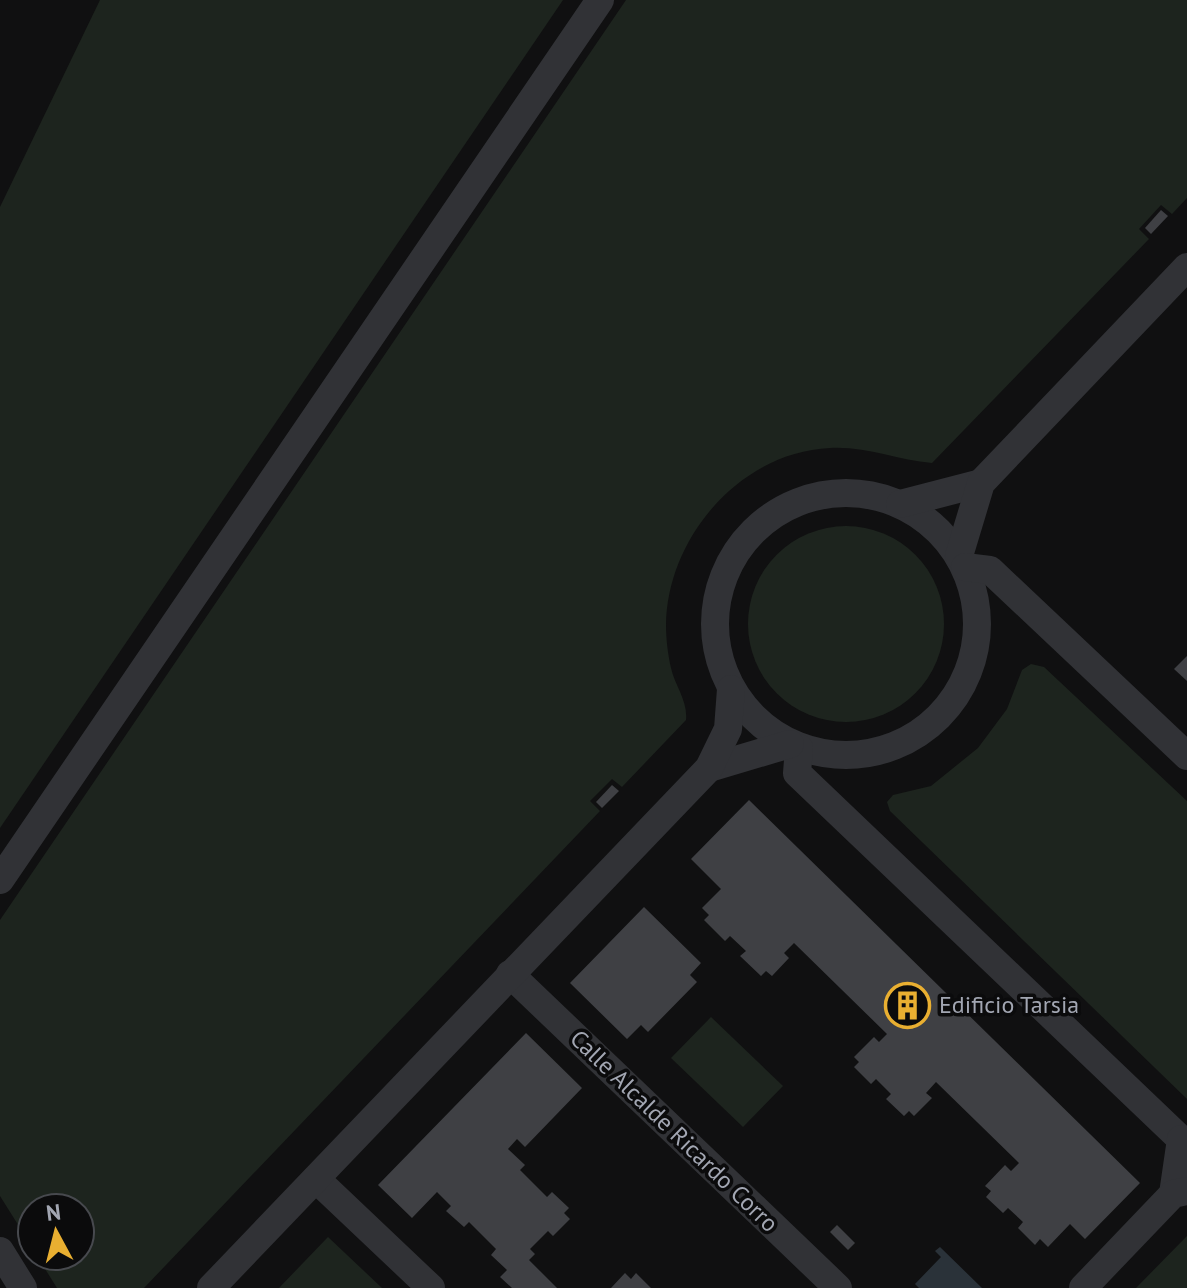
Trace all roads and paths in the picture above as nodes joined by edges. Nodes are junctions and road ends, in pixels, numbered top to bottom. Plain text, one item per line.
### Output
1 (600, 0) edge
2 (1185, 273) edge
3 (981, 483) junction
4 (900, 504) junction
5 (962, 561) junction
6 (731, 689) junction
7 (794, 746) junction
8 (1187, 756) edge
9 (709, 768) junction
10 (0, 880) edge
11 (510, 974) junction
12 (1184, 1142) edge
13 (316, 1179) junction
14 (1180, 1192) edge
15 (0, 1251) edge
16 (23, 1288) edge
17 (211, 1288) edge
18 (431, 1288) edge
19 (838, 1288) edge
20 (1083, 1288) edge

1 - 10 street
2 - 3 street
3 - 4 street
3 - 5 street
4 - 5 street
4 - 6 street
5 - 7 street
5 - 8 street
6 - 7 street
6 - 9 street
7 - 9 street
7 - 12 street
9 - 11 street
11 - 13 street
11 - 19 street, Calle Alcalde Ricardo Corro
12 - 14 street
13 - 17 street
13 - 18 street
14 - 20 street
15 - 16 street

